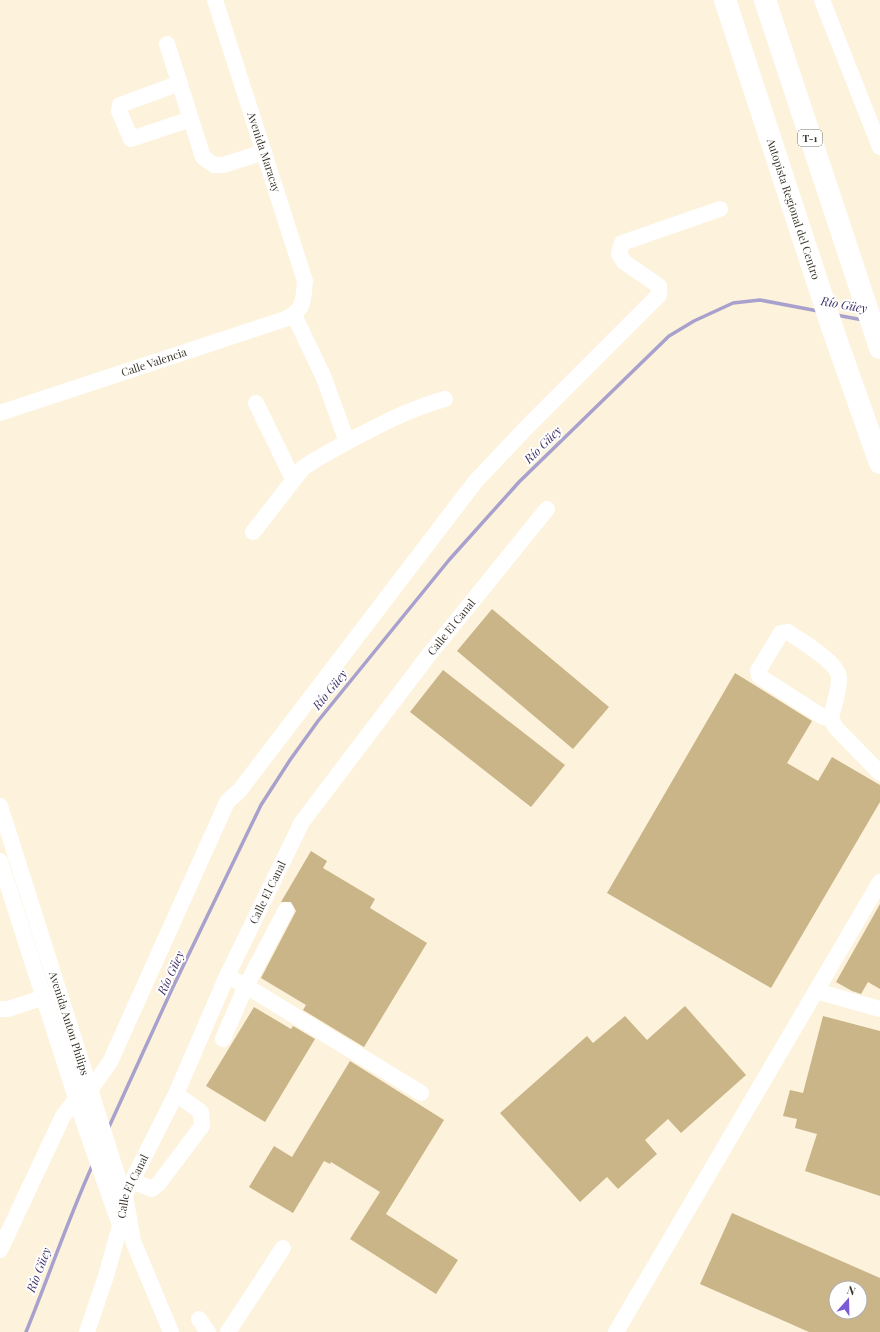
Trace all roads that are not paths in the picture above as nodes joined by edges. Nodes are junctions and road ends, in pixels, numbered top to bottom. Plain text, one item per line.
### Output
1 (215, 0) edge
2 (725, 0) edge
3 (765, 0) edge
4 (822, 0) edge
5 (167, 44) dead end
6 (180, 84) junction
7 (191, 119) junction
8 (879, 143) edge
9 (264, 152) junction
10 (720, 209) dead end
11 (298, 310) junction
12 (880, 348) edge
13 (445, 399) dead end
14 (256, 403) dead end
15 (0, 413) edge
16 (347, 442) junction
17 (880, 463) edge
18 (293, 479) junction
19 (547, 509) dead end
20 (253, 532) dead end
21 (831, 719) junction
22 (880, 773) edge
23 (0, 806) edge
24 (0, 861) edge
25 (880, 882) edge
26 (286, 910) dead end
27 (227, 976) junction
28 (246, 986) junction
29 (816, 991) junction
30 (60, 992) junction
31 (44, 997) junction
32 (880, 1009) edge
33 (3, 1011) edge
34 (223, 1039) dead end
35 (91, 1089) junction
36 (421, 1092) dead end
37 (176, 1094) junction
38 (76, 1099) junction
39 (121, 1188) junction
40 (120, 1226) junction
41 (133, 1241) junction
42 (283, 1248) dead end
43 (0, 1250) edge
44 (87, 1332) edge
45 (171, 1332) edge
46 (228, 1332) edge
47 (616, 1332) edge

1 - 9 street, Avenida Maracay
2 - 17 highway, Autopista Regional del Centro
3 - 12 highway, T-1
4 - 8 street
5 - 6 street
6 - 7 street
6 - 7 street
7 - 9 street
9 - 11 street, Avenida Maracay
10 - 35 street
11 - 15 street, Calle Valencia
11 - 16 street
13 - 16 street
14 - 18 street
16 - 18 street
18 - 20 street
19 - 27 street, Calle El Canal
21 - 21 street
21 - 22 street
23 - 30 street, Avenida Anton Philips
24 - 31 street, Avenida Anton Philips
25 - 29 street
26 - 28 street
27 - 28 street
27 - 37 street, Calle El Canal
28 - 34 street
28 - 36 street
29 - 32 street
29 - 47 street
30 - 31 street
30 - 35 street, Avenida Anton Philips
31 - 33 street
31 - 38 street, Avenida Anton Philips
35 - 38 street
35 - 39 street, Avenida Anton Philips
37 - 39 street, Calle El Canal
37 - 39 street
38 - 39 street, Avenida Anton Philips
38 - 43 street
39 - 40 street, Calle El Canal
39 - 41 street, Avenida Anton Philips
40 - 41 street, Avenida Anton Philips
40 - 44 street, Calle El Canal
41 - 45 street, Avenida Anton Philips
42 - 46 street

